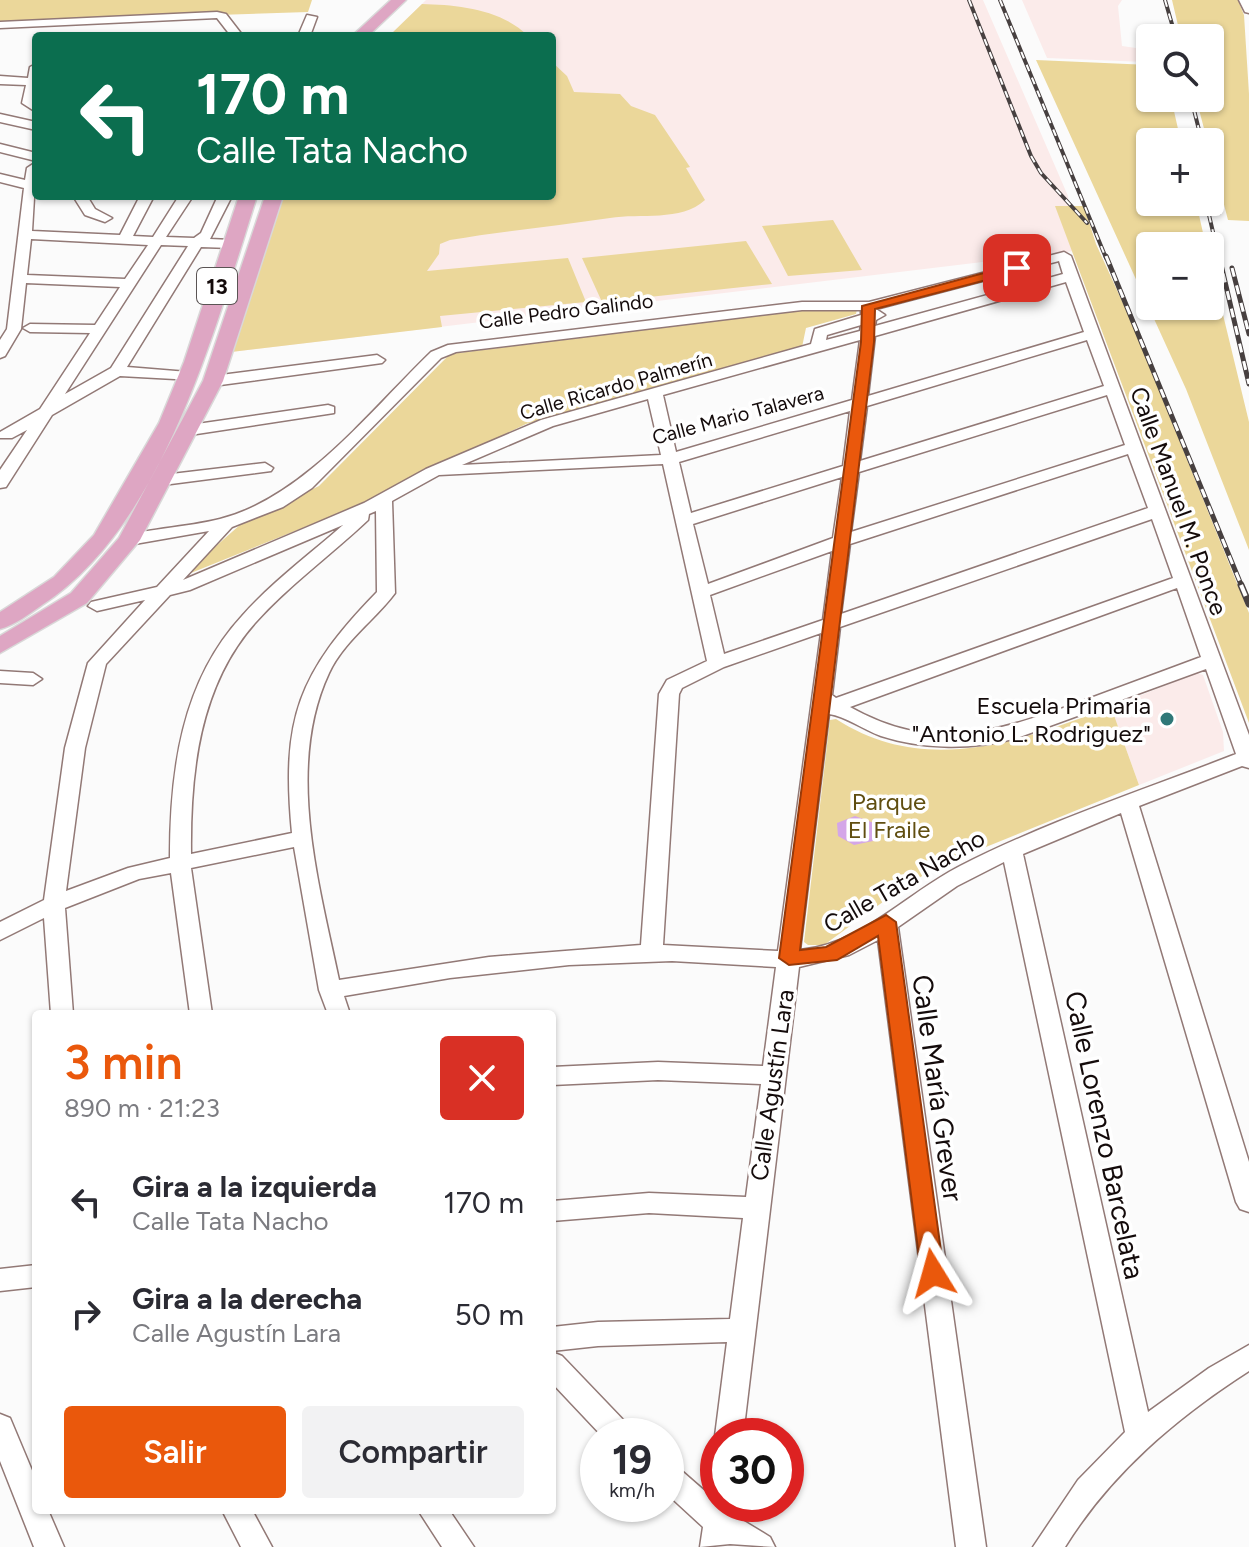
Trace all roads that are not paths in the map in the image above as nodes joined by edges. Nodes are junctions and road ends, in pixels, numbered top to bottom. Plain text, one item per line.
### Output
1 (1244, 0) edge
2 (405, 4) edge
3 (1249, 10) edge
4 (155, 17) junction
5 (311, 17) dead end
6 (88, 20) junction
7 (39, 23) junction
8 (0, 25) edge
9 (164, 30) dead end
10 (39, 32) edge
11 (89, 32) edge
12 (234, 32) edge
13 (305, 32) edge
14 (365, 32) edge
15 (385, 32) edge
16 (1, 81) edge
17 (32, 82) edge
18 (0, 118) edge
19 (32, 125) edge
20 (0, 148) edge
21 (32, 162) edge
22 (32, 174) edge
23 (0, 178) edge
24 (30, 185) junction
25 (82, 200) edge
26 (145, 200) edge
27 (183, 200) edge
28 (223, 200) edge
29 (247, 200) edge
30 (273, 200) edge
31 (105, 218) dead end
32 (124, 240) junction
33 (156, 242) junction
34 (18, 243) junction
35 (197, 243) junction
36 (231, 244) junction
37 (1069, 270) junction
38 (20, 279) junction
39 (128, 283) junction
40 (868, 324) junction
41 (30, 328) dead end
42 (98, 329) junction
43 (1093, 334) junction
44 (2, 347) edge
45 (377, 360) dead end
46 (117, 371) junction
47 (188, 377) junction
48 (213, 381) junction
49 (1112, 388) junction
50 (655, 394) junction
51 (860, 402) junction
52 (328, 410) dead end
53 (43, 415) junction
54 (190, 430) junction
55 (6, 435) dead end
56 (1134, 447) junction
57 (670, 459) junction
58 (265, 468) dead end
59 (852, 469) junction
60 (432, 472) junction
61 (163, 480) junction
62 (0, 483) edge
63 (377, 503) junction
64 (1157, 511) junction
65 (684, 521) junction
66 (226, 523) junction
67 (129, 540) junction
68 (292, 540) junction
69 (842, 541) junction
70 (317, 555) junction
71 (1183, 580) junction
72 (701, 592) junction
73 (162, 593) junction
74 (97, 606) dead end
75 (0, 622) edge
76 (831, 623) junction
77 (0, 646) edge
78 (1212, 660) junction
79 (717, 663) junction
80 (0, 677) edge
81 (33, 679) dead end
82 (826, 705) junction
83 (1248, 759) edge
84 (1128, 804) junction
85 (302, 838) junction
86 (1012, 850) junction
87 (180, 861) junction
88 (54, 904) junction
89 (886, 922) junction
90 (0, 932) edge
91 (652, 952) junction
92 (789, 958) junction
93 (330, 990) junction
94 (62, 1010) edge
95 (200, 1010) edge
96 (338, 1010) edge
97 (556, 1076) edge
98 (776, 1076) junction
99 (1249, 1202) edge
100 (755, 1208) junction
101 (556, 1211) edge
102 (32, 1276) edge
103 (0, 1280) edge
104 (741, 1330) junction
105 (556, 1339) edge
106 (1249, 1357) edge
107 (556, 1368) edge
108 (603, 1418) edge
109 (731, 1418) edge
110 (1139, 1433) junction
111 (3, 1444) edge
112 (684, 1492) edge
113 (32, 1509) edge
114 (34, 1514) edge
115 (238, 1514) edge
116 (435, 1514) edge
117 (718, 1524) edge
118 (49, 1547) edge
119 (257, 1547) edge
120 (459, 1547) edge
121 (760, 1547) edge
122 (971, 1547) edge
123 (1048, 1547) edge

1 - 3 street
2 - 14 main road
2 - 15 main road
4 - 6 street
4 - 9 street
4 - 12 street
5 - 13 street
6 - 7 street
6 - 11 street
7 - 8 street
7 - 10 street
16 - 17 street
18 - 19 street
20 - 21 street
22 - 24 street
23 - 24 street
24 - 34 street
25 - 31 street
26 - 32 street
27 - 33 street
28 - 35 street
29 - 36 main road, 13
30 - 48 main road, 13
32 - 33 street
32 - 34 street
33 - 35 street
33 - 39 street
34 - 38 street
35 - 36 street
35 - 46 street
36 - 47 main road, 13
37 - 40 street, Calle Ricardo Palmerín
37 - 40 street, Calle Pedro Galindo
37 - 43 street, Calle Manuel M. Ponce
38 - 39 street
38 - 44 street
39 - 42 street
40 - 50 street, Calle Ricardo Palmerín
40 - 51 street, Calle Agustín Lara
40 - 66 street, Calle Pedro Galindo
41 - 42 street
42 - 53 street
43 - 49 street, Calle Manuel M. Ponce
43 - 51 street, Calle Mario Talavera
45 - 48 street
46 - 47 street
46 - 53 street
47 - 75 main road, 13
48 - 54 main road, 13
49 - 56 street, Calle Manuel M. Ponce
49 - 59 street
50 - 57 street
50 - 60 street, Calle Ricardo Palmerín
51 - 57 street, Calle Mario Talavera
51 - 59 street, Calle Agustín Lara
52 - 54 street
53 - 55 street
53 - 62 street
54 - 61 main road, 13
56 - 64 street, Calle Manuel M. Ponce
56 - 69 street
57 - 60 street, Calle Mario Talavera
57 - 65 street
58 - 61 street
59 - 65 street
59 - 69 street, Calle Agustín Lara
60 - 63 street, Calle Ricardo Palmerín
61 - 67 main road, 13
63 - 68 street, Calle Ricardo Palmerín
63 - 70 street
63 - 85 street
64 - 71 street, Calle Manuel M. Ponce
64 - 76 street
65 - 72 street
66 - 67 street
66 - 73 street, Calle Pedro Galindo
67 - 77 main road, 13
68 - 70 street
68 - 73 street, Calle Ricardo Palmerín
69 - 72 street
69 - 76 street, Calle Agustín Lara
70 - 87 street
71 - 78 street, Calle Manuel M. Ponce
71 - 82 street
72 - 79 street
73 - 74 street, Calle Ricardo Palmerín
73 - 88 street, Calle Pedro Galindo
76 - 79 street
76 - 82 street, Calle Agustín Lara
78 - 82 street
78 - 83 street, Calle Manuel M. Ponce
79 - 91 street
80 - 81 street
82 - 92 street, Calle Agustín Lara
83 - 84 street, Calle Tata Nacho
84 - 86 street, Calle Tata Nacho
84 - 99 street
85 - 87 street
85 - 93 street
86 - 89 street, Calle Tata Nacho
86 - 110 street, Calle Lorenzo Barcelata
87 - 88 street
87 - 95 street
88 - 90 street
88 - 94 street, Calle Pedro Galindo
89 - 92 street, Calle Tata Nacho
89 - 122 street, Calle María Grever
91 - 92 street, Calle Tata Nacho
91 - 93 street, Calle Tata Nacho
92 - 98 street, Calle Agustín Lara
93 - 96 street
97 - 98 street
98 - 100 street, Calle Agustín Lara
100 - 101 street
100 - 104 street, Calle Agustín Lara
102 - 103 street
104 - 105 street
104 - 109 street, Calle Agustín Lara
106 - 110 street
107 - 108 street
110 - 123 street
111 - 113 street
112 - 117 street
114 - 118 street
115 - 119 street
116 - 120 street
117 - 121 street

